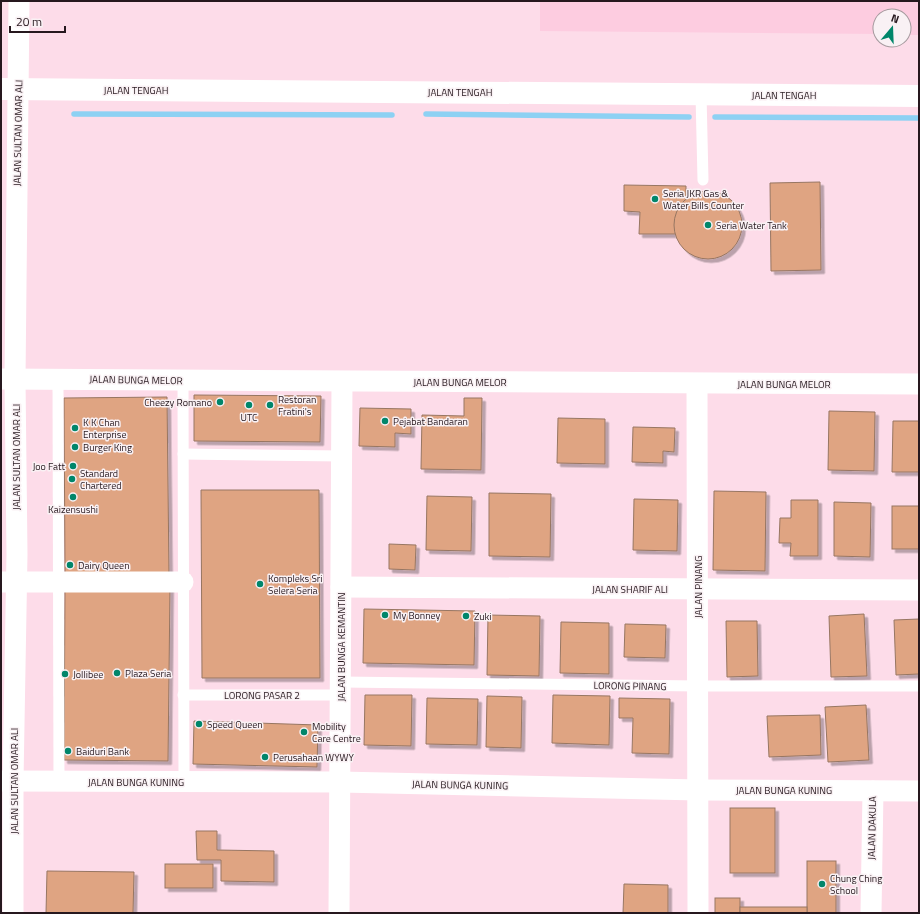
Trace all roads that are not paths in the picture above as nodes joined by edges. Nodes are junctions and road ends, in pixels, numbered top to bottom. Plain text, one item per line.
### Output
1 (19, 1) edge
2 (10, 89) edge
3 (702, 94) junction
4 (919, 96) edge
5 (703, 180) dead end
6 (8, 379) edge
7 (58, 379) junction
8 (183, 381) junction
9 (342, 382) junction
10 (697, 384) junction
11 (919, 384) edge
12 (183, 454) junction
13 (342, 456) junction
14 (8, 582) edge
15 (58, 582) junction
16 (183, 582) junction
17 (341, 587) junction
18 (698, 589) junction
19 (919, 590) edge
20 (698, 686) junction
21 (919, 686) edge
22 (340, 688) junction
23 (184, 695) junction
24 (7, 781) edge
25 (59, 781) junction
26 (184, 782) junction
27 (340, 782) junction
28 (698, 790) junction
29 (873, 790) junction
30 (919, 791) edge
31 (13, 913) edge
32 (339, 913) edge
33 (698, 913) edge
34 (871, 913) edge

1 - 2 street, JALAN SULTAN OMAR ALI
2 - 3 main road, JALAN TENGAH
2 - 6 street, JALAN SULTAN OMAR ALI
3 - 4 main road, JALAN TENGAH
3 - 5 lane
6 - 7 street, JALAN BUNGA MELOR
6 - 14 street, JALAN SULTAN OMAR ALI
7 - 8 street, JALAN BUNGA MELOR
7 - 15 lane
8 - 9 street, JALAN BUNGA MELOR
8 - 12 lane
9 - 10 street, JALAN BUNGA MELOR
9 - 13 street, JALAN BUNGA KEMANTIN
10 - 11 street, JALAN BUNGA MELOR
10 - 18 street, JALAN PINANG
12 - 13 lane
12 - 16 lane
13 - 17 street, JALAN BUNGA KEMANTIN
14 - 15 street
14 - 24 street, JALAN SULTAN OMAR ALI
15 - 16 street
15 - 25 lane
16 - 23 lane
17 - 18 street, JALAN SHARIF ALI
17 - 22 street, JALAN BUNGA KEMANTIN
18 - 19 street, JALAN SHARIF ALI
18 - 20 street, JALAN PINANG
20 - 21 lane, LORONG PINANG
20 - 22 lane, LORONG PINANG
20 - 28 street, JALAN PINANG
22 - 23 lane, LORONG PASAR 2
22 - 27 street, JALAN BUNGA KEMANTIN
23 - 26 lane
24 - 25 street, JALAN BUNGA KUNING
24 - 31 street, JALAN SULTAN OMAR ALI
25 - 26 street, JALAN BUNGA KUNING
26 - 27 street, JALAN BUNGA KUNING
27 - 28 street, JALAN BUNGA KUNING
27 - 32 street, JALAN BUNGA KEMANTIN
28 - 29 street, JALAN BUNGA KUNING
28 - 33 street, JALAN PINANG
29 - 30 street, JALAN BUNGA KUNING
29 - 34 street, JALAN DAKULA

